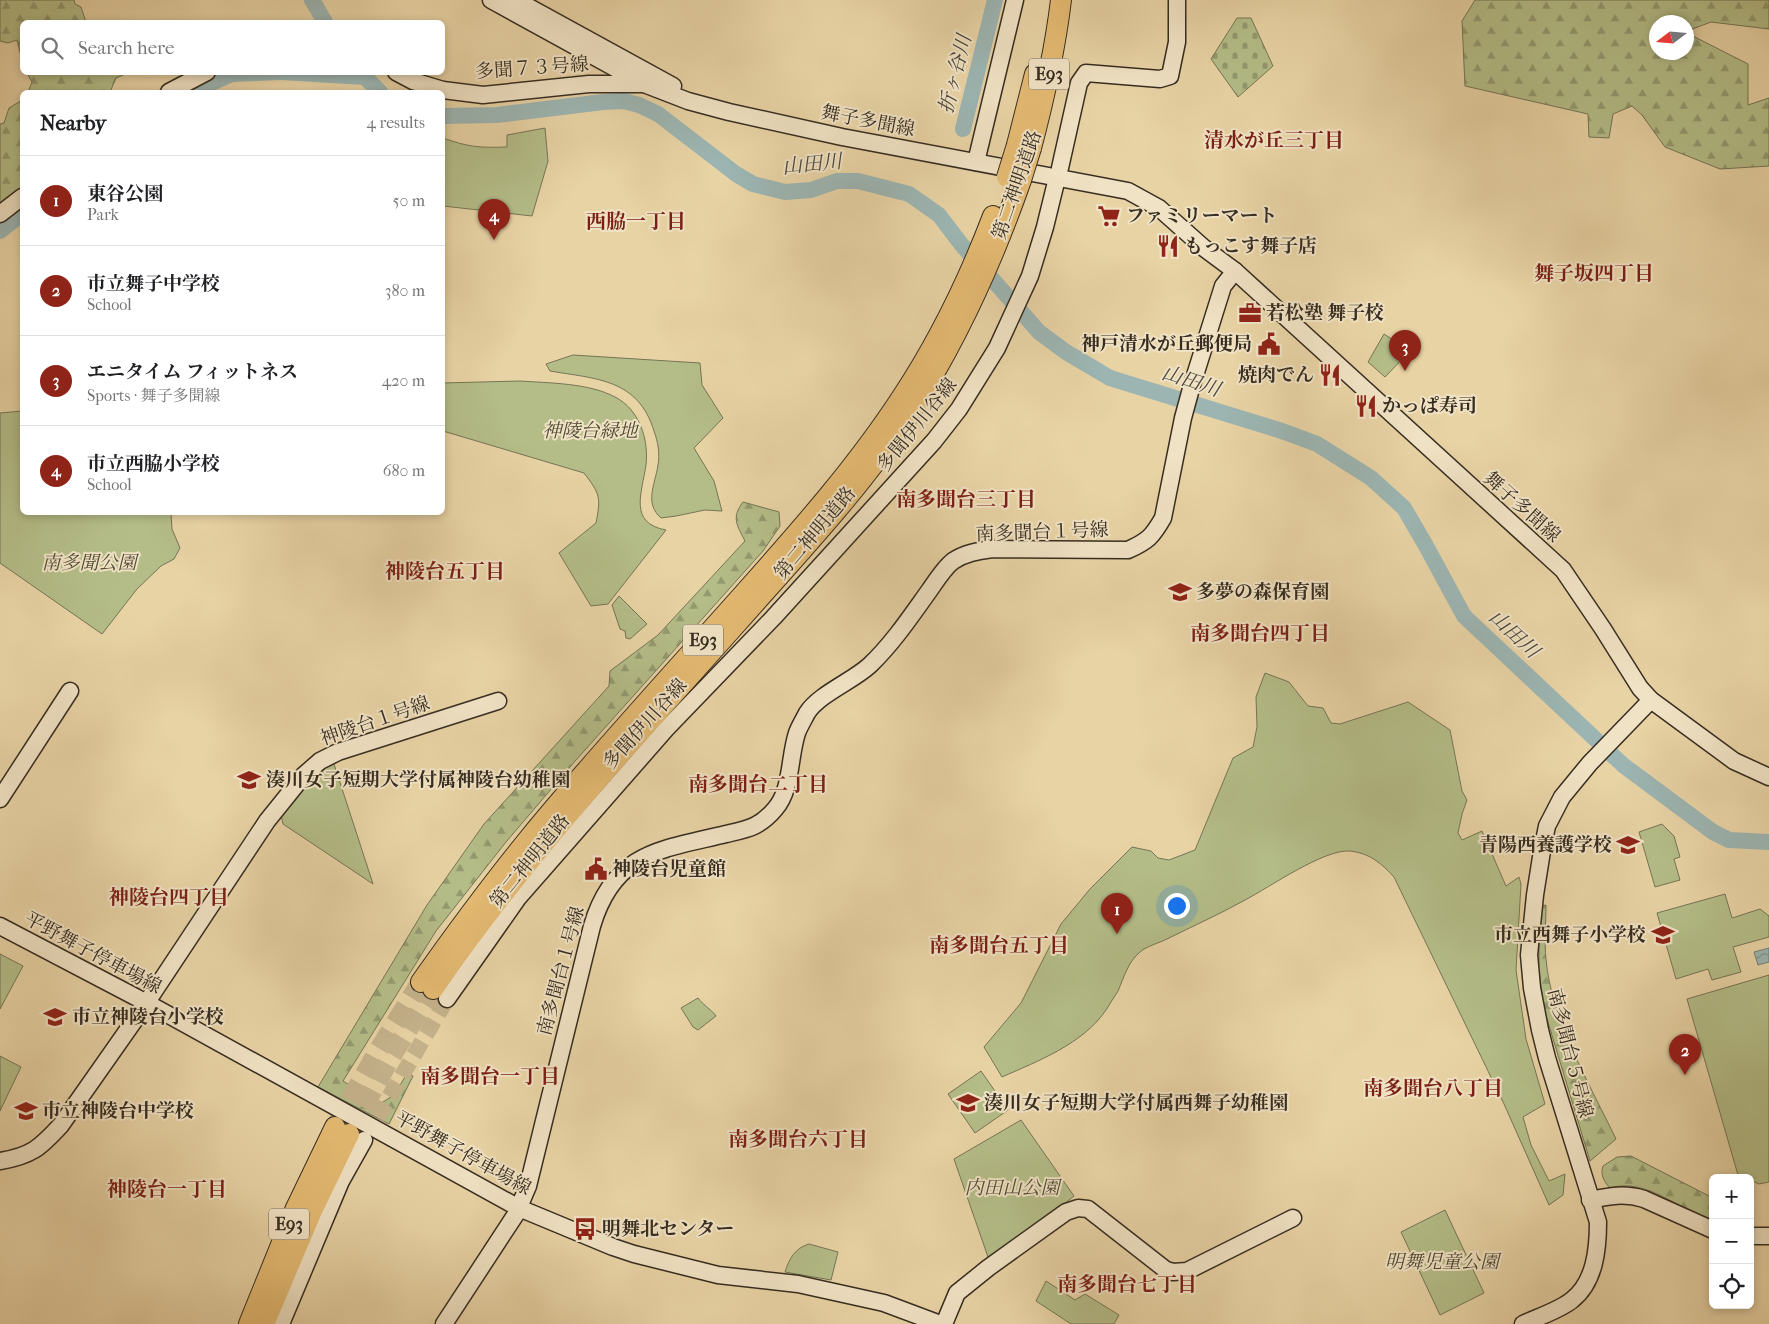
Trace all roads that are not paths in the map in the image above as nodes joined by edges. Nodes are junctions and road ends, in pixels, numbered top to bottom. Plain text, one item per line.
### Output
1 (491, 0) edge
2 (516, 0) edge
3 (1015, 0) edge
4 (1047, 0) edge
5 (1061, 0) edge
6 (1177, 0) edge
7 (201, 75) edge
8 (402, 75) edge
9 (644, 84) junction
10 (173, 90) edge
11 (443, 90) edge
12 (445, 90) edge
13 (1024, 146) junction
14 (977, 157) junction
15 (1058, 173) junction
16 (20, 199) edge
17 (0, 214) edge
18 (1235, 271) junction
19 (70, 691) dead end
20 (1651, 700) junction
21 (498, 701) dead end
22 (1769, 777) edge
23 (0, 799) edge
24 (0, 926) edge
25 (0, 937) edge
26 (434, 990) joint
27 (144, 1007) junction
28 (349, 1134) junction
29 (0, 1161) edge
30 (1590, 1200) junction
31 (517, 1211) junction
32 (1293, 1218) dead end
33 (1709, 1228) edge
34 (1754, 1236) edge
35 (1769, 1236) edge
36 (249, 1324) edge
37 (264, 1324) edge
38 (281, 1324) edge
39 (444, 1324) edge
40 (915, 1324) edge
41 (942, 1324) edge
42 (1524, 1324) edge

1 - 9 street, 舞子多聞線
2 - 14 street, 舞子多聞線
3 - 14 street
4 - 13 highway, 第二神明道路 / E93
5 - 13 highway, 第二神明道路 / E93
6 - 15 street, 多聞伊川谷線
7 - 10 street
8 - 11 street, 多聞７３号線
9 - 12 street, 多聞７３号線
9 - 14 street, 舞子多聞線
13 - 26 highway, 第二神明道路 / E93, bridge
14 - 15 street, 舞子多聞線
15 - 18 street, 舞子多聞線
15 - 26 street, 多聞伊川谷線
16 - 17 street
18 - 20 street, 舞子多聞線
18 - 31 street, 南多聞台１号線
19 - 23 street
20 - 22 street, 舞子多聞線
20 - 30 street, 南多聞台５号線
21 - 27 street, 神陵台１号線
24 - 27 street, 平野舞子停車場線
25 - 27 street, 平野舞子停車場線
27 - 29 street, 神陵台１号線
27 - 31 street, 平野舞子停車場線
28 - 36 highway, E93
28 - 37 highway, E93
28 - 38 street
30 - 33 street
30 - 42 street, 南多聞台５号線
31 - 39 street, 南多聞台１号線
31 - 40 street, 平野舞子停車場線
31 - 41 street, 平野舞子停車場線
32 - 41 street
34 - 35 street

